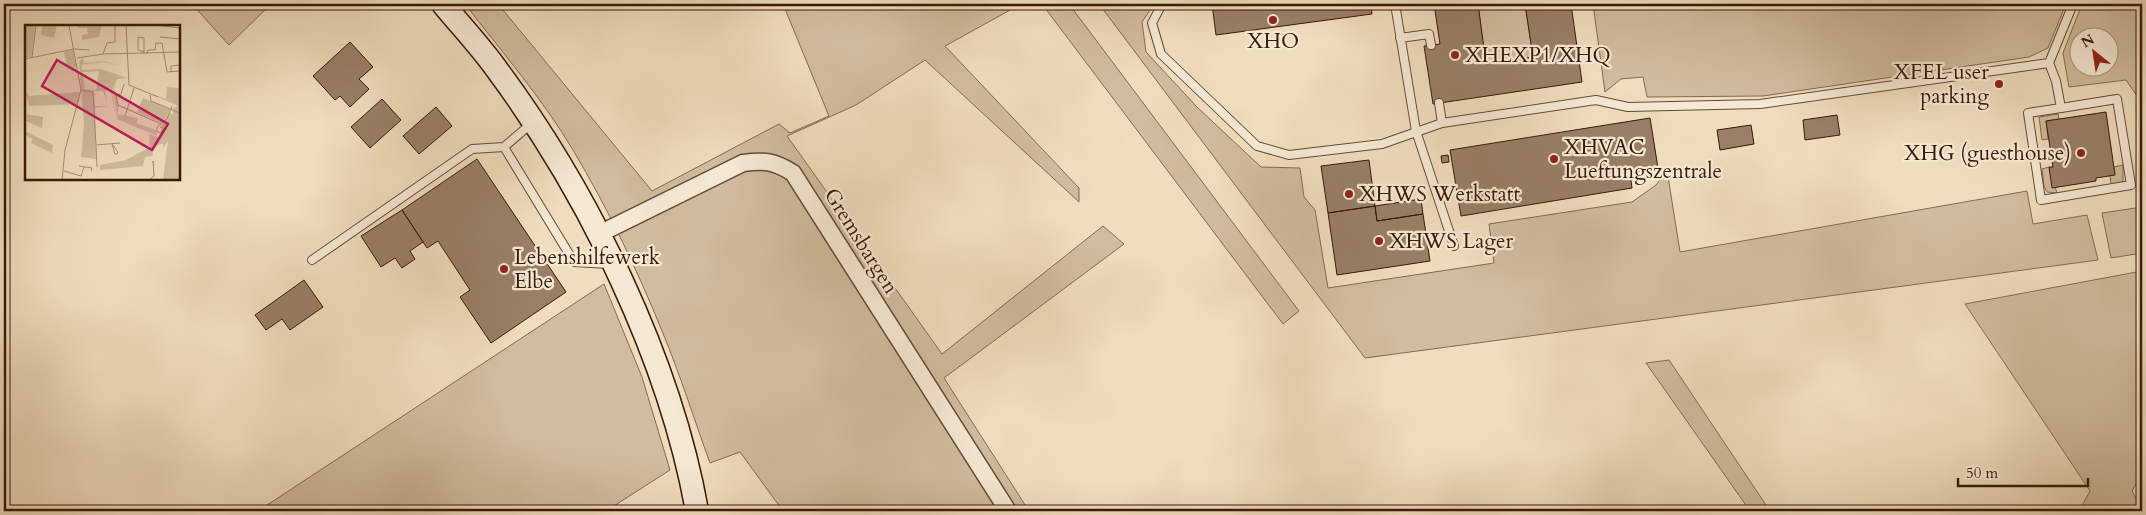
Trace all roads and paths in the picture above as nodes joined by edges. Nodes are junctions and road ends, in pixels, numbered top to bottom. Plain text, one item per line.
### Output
1 (443, 4) edge
2 (1162, 4) edge
3 (1395, 4) edge
4 (2073, 4) edge
5 (1400, 38) junction
6 (1431, 45) dead end
7 (2049, 63) junction
8 (1439, 103) dead end
9 (2061, 108) junction
10 (533, 122) junction
11 (1442, 124) junction
12 (1416, 131) junction
13 (504, 147) junction
14 (599, 234) junction
15 (1454, 246) dead end
16 (312, 260) dead end
17 (613, 265) junction
18 (697, 511) edge
19 (1008, 511) edge

1 - 10 main road
2 - 12 lane
3 - 5 lane
4 - 7 lane
5 - 6 lane
5 - 12 lane
7 - 9 lane
7 - 11 lane
8 - 11 lane
9 - 9 lane
10 - 13 lane
10 - 14 main road
11 - 12 lane
12 - 15 lane
13 - 16 lane
13 - 17 lane
14 - 17 main road
14 - 19 street, Gremsbargen
17 - 18 main road

